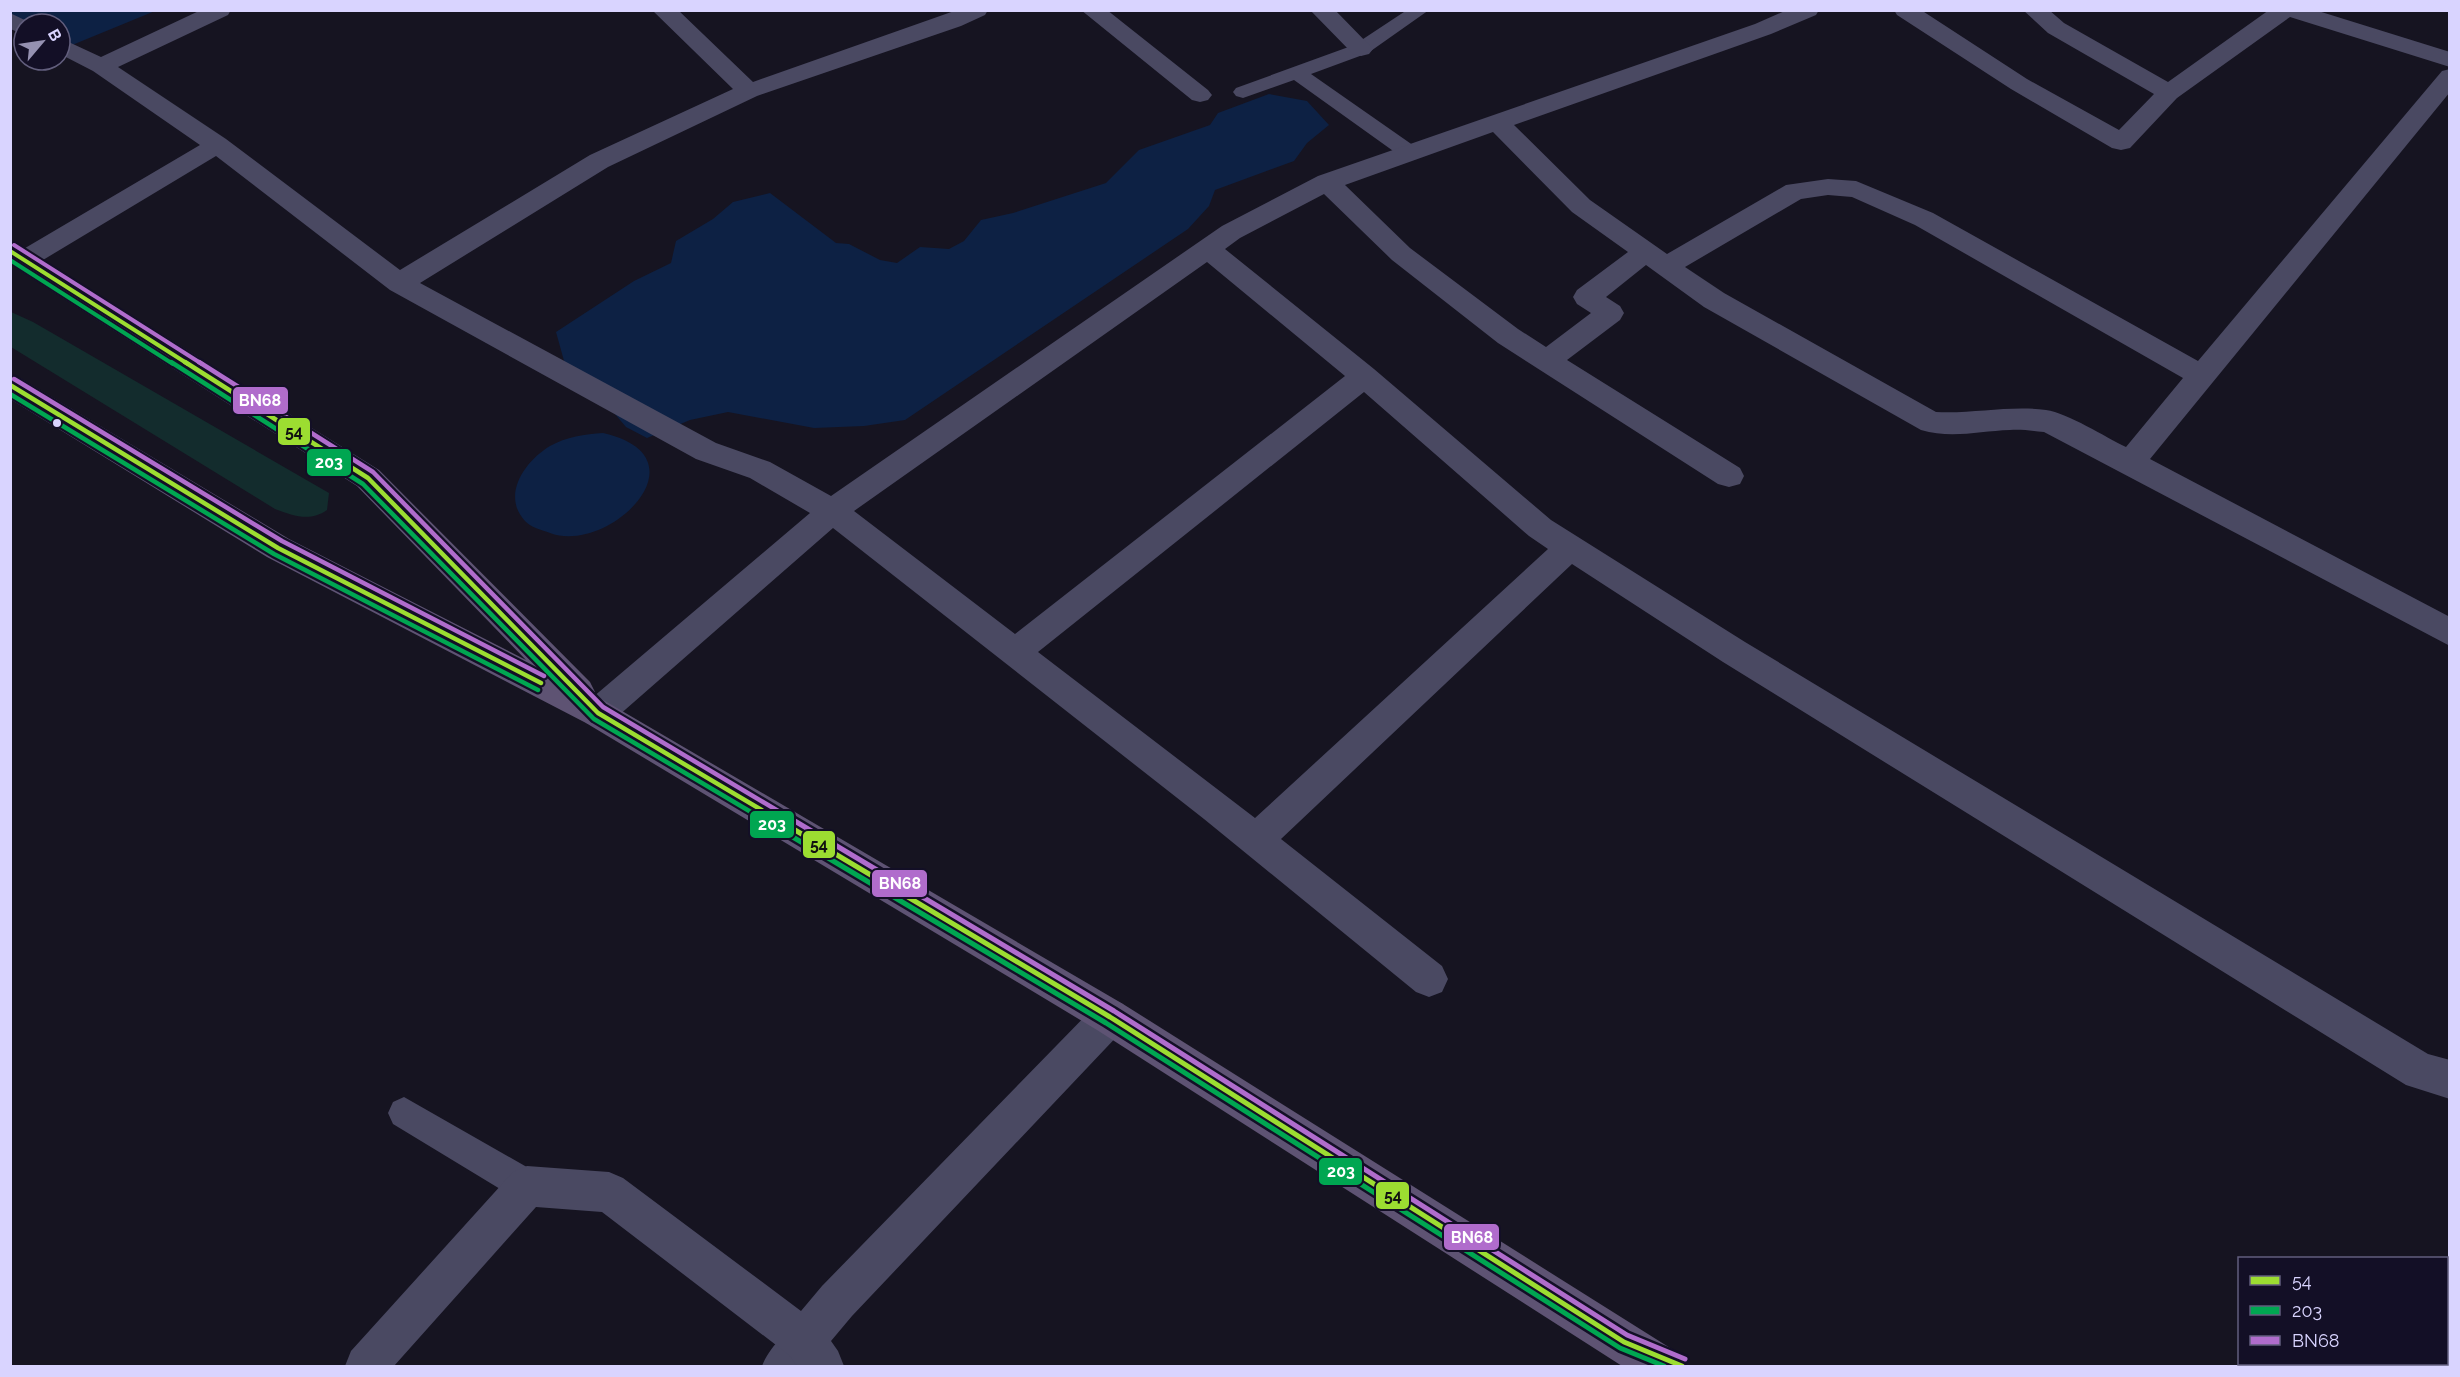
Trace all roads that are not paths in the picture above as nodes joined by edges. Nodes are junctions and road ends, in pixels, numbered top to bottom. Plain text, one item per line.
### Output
1 (220, 10) edge
2 (663, 10) edge
3 (977, 10) edge
4 (1092, 10) edge
5 (1321, 10) edge
6 (1420, 10) edge
7 (1808, 10) edge
8 (1905, 10) edge
9 (2034, 10) edge
10 (2288, 10) edge
11 (1360, 49) junction
12 (72, 51) edge
13 (2450, 60) edge
14 (101, 66) junction
15 (1295, 72) junction
16 (2450, 76) edge
17 (749, 91) junction
18 (1243, 92) dead end
19 (2169, 93) junction
20 (1200, 95) dead end
21 (1497, 122) junction
22 (217, 145) junction
23 (1410, 153) junction
24 (1327, 182) junction
25 (1208, 249) junction
26 (1656, 259) junction
27 (15, 260) edge
28 (399, 283) junction
29 (1547, 361) junction
30 (1364, 376) junction
31 (2202, 376) junction
32 (10, 385) edge
33 (2130, 462) junction
34 (1729, 476) dead end
35 (832, 511) junction
36 (1570, 547) junction
37 (2450, 633) edge
38 (1015, 652) junction
39 (598, 713) junction
40 (1256, 840) junction
41 (1429, 979) dead end
42 (1110, 1017) junction
43 (2450, 1080) edge
44 (404, 1113) dead end
45 (527, 1186) junction
46 (1624, 1342) junction
47 (802, 1358) edge
48 (366, 1366) edge
49 (1660, 1366) edge
50 (1682, 1366) edge

1 - 14 street
2 - 17 street
3 - 17 street
4 - 20 street
5 - 11 street
6 - 11 lane
7 - 21 street
8 - 19 street
9 - 19 street
10 - 13 street
10 - 19 street
11 - 15 lane
12 - 14 street
14 - 22 street
15 - 18 lane
15 - 23 lane
16 - 31 street
17 - 28 street
21 - 23 street
21 - 26 street
22 - 27 street
22 - 28 street
23 - 24 street
24 - 25 street
24 - 29 street
25 - 30 street
25 - 35 street
26 - 29 street
26 - 31 street
26 - 33 street
27 - 39 main road
28 - 35 street
29 - 34 street
30 - 36 street
30 - 38 street
31 - 33 street
32 - 39 main road
33 - 37 street
35 - 38 street
35 - 39 street
36 - 40 street
36 - 43 street
38 - 40 street
39 - 42 main road
40 - 41 street
42 - 46 main road
42 - 47 street
44 - 45 lane
45 - 47 street
45 - 48 street
46 - 49 main road
46 - 50 main road

